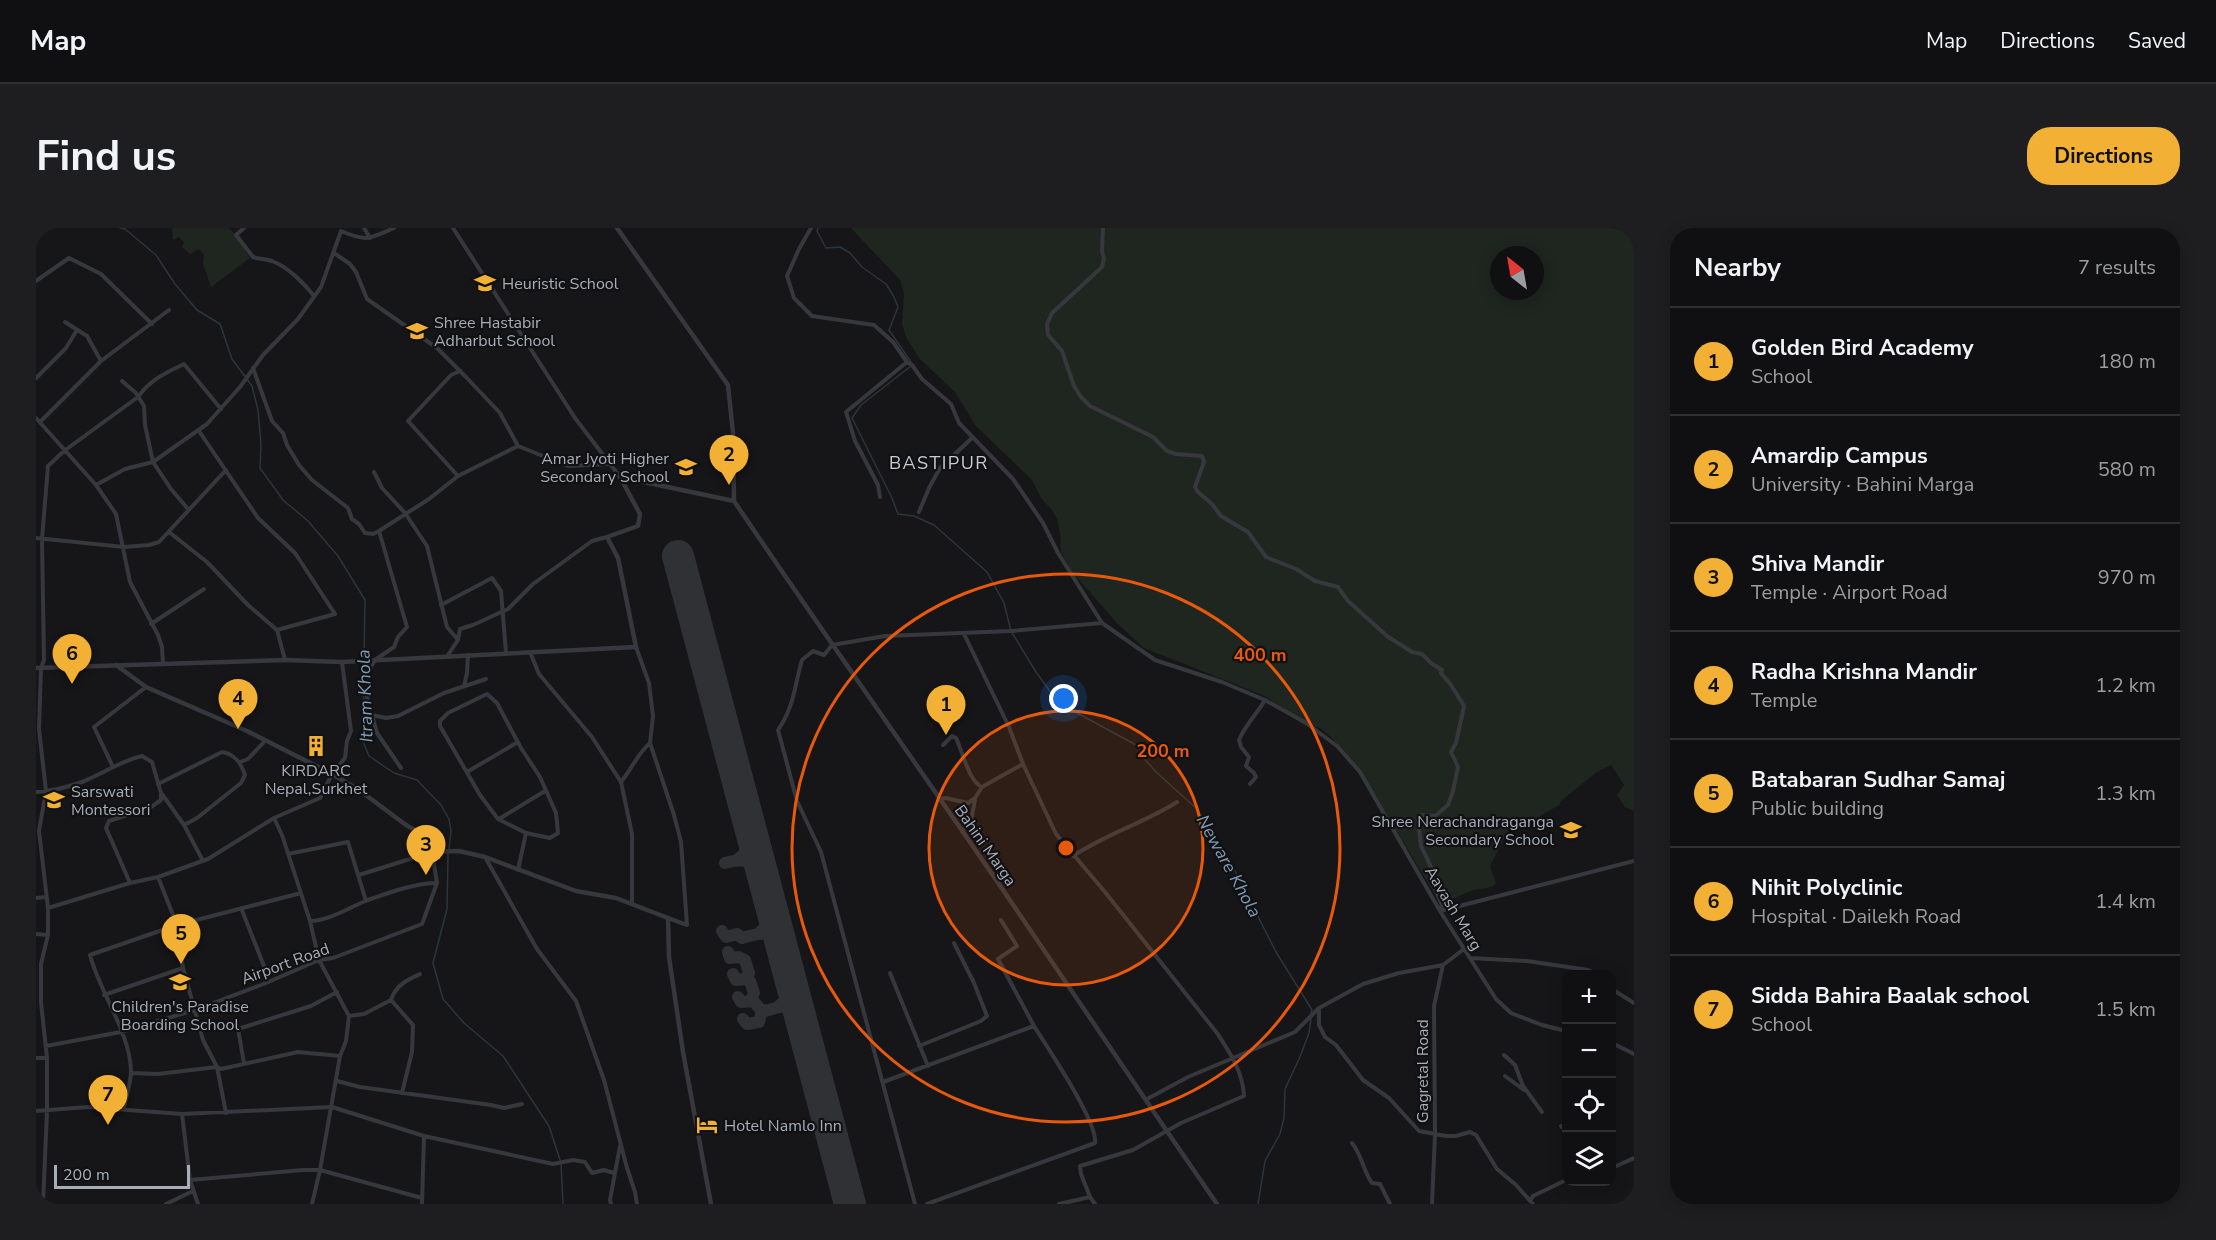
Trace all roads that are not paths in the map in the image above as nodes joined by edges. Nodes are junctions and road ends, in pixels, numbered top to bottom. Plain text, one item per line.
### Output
1 (244, 228) edge
2 (364, 228) edge
3 (394, 228) edge
4 (453, 228) edge
5 (617, 228) edge
6 (811, 228) edge
7 (1103, 228) edge
8 (370, 238) junction
9 (334, 253) junction
10 (36, 281) edge
11 (314, 296) junction
12 (169, 310) dead end
13 (65, 322) dead end
14 (152, 324) junction
15 (77, 330) junction
16 (101, 361) junction
17 (906, 362) junction
18 (253, 367) junction
19 (460, 371) junction
20 (36, 378) edge
21 (122, 381) dead end
22 (138, 397) junction
23 (220, 409) junction
24 (36, 418) edge
25 (40, 422) junction
26 (199, 431) junction
27 (972, 438) junction
28 (518, 446) junction
29 (64, 451) junction
30 (153, 462) junction
31 (610, 464) junction
32 (226, 470) junction
33 (374, 472) dead end
34 (458, 476) junction
35 (620, 477) junction
36 (96, 485) junction
37 (880, 497) dead end
38 (734, 501) junction
39 (188, 509) junction
40 (920, 512) dead end
41 (405, 513) junction
42 (379, 531) junction
43 (169, 532) junction
44 (607, 537) junction
45 (36, 538) edge
46 (42, 539) junction
47 (124, 547) junction
48 (204, 589) dead end
49 (441, 605) junction
50 (503, 612) junction
51 (1102, 623) junction
52 (151, 624) junction
53 (277, 630) junction
54 (964, 634) junction
55 (458, 639) junction
56 (832, 645) junction
57 (636, 647) junction
58 (530, 652) junction
59 (506, 653) junction
60 (468, 654) junction
61 (448, 655) junction
62 (285, 660) junction
63 (373, 660) junction
64 (342, 662) junction
65 (162, 664) junction
66 (116, 665) junction
67 (39, 668) edge
68 (486, 679) dead end
69 (146, 687) junction
70 (464, 687) junction
71 (1265, 700) junction
72 (371, 715) junction
73 (38, 729) edge
74 (265, 741) junction
75 (518, 742) junction
76 (650, 743) junction
77 (944, 745) dead end
78 (240, 762) junction
79 (1023, 764) junction
80 (113, 767) junction
81 (401, 768) dead end
82 (467, 772) junction
83 (332, 774) junction
84 (621, 782) junction
85 (158, 784) junction
86 (1250, 784) dead end
87 (982, 787) junction
88 (46, 791) junction
89 (545, 791) junction
90 (36, 792) edge
91 (161, 793) junction
92 (975, 798) junction
93 (938, 799) junction
94 (1177, 802) dead end
95 (274, 818) junction
96 (498, 819) junction
97 (184, 825) junction
98 (962, 831) junction
99 (526, 833) junction
100 (432, 852) junction
101 (288, 854) junction
102 (1073, 856) junction
103 (486, 857) junction
104 (203, 861) junction
105 (1634, 861) edge
106 (518, 871) junction
107 (359, 875) junction
108 (158, 877) junction
109 (130, 883) junction
110 (436, 883) junction
111 (301, 893) junction
112 (46, 897) junction
113 (36, 898) edge
114 (366, 901) junction
115 (632, 903) junction
116 (48, 908) junction
117 (241, 908) junction
118 (1440, 911) junction
119 (668, 918) junction
120 (1001, 920) dead end
121 (310, 921) junction
122 (177, 924) junction
123 (36, 934) edge
124 (48, 935) junction
125 (954, 943) dead end
126 (1464, 949) junction
127 (1470, 958) junction
128 (320, 960) junction
129 (1443, 965) junction
130 (183, 968) junction
131 (1588, 970) edge
132 (890, 973) dead end
133 (38, 974) edge
134 (420, 974) dead end
135 (266, 983) junction
136 (337, 992) junction
137 (1616, 992) edge
138 (104, 995) junction
139 (391, 1000) junction
140 (1634, 1003) edge
141 (1319, 1008) junction
142 (195, 1010) junction
143 (349, 1016) junction
144 (1034, 1026) junction
145 (1562, 1030) edge
146 (121, 1032) junction
147 (1616, 1045) edge
148 (46, 1046) junction
149 (919, 1046) junction
150 (1634, 1054) edge
151 (1504, 1055) dead end
152 (340, 1056) junction
153 (1232, 1057) junction
154 (36, 1058) edge
155 (47, 1058) junction
156 (244, 1063) junction
157 (928, 1066) junction
158 (217, 1067) junction
159 (131, 1073) junction
160 (1505, 1076) dead end
161 (337, 1081) junction
162 (883, 1082) junction
163 (1526, 1091) junction
164 (402, 1093) junction
165 (1147, 1099) junction
166 (522, 1104) dead end
167 (332, 1107) junction
168 (124, 1108) junction
169 (36, 1111) edge
170 (47, 1111) junction
171 (1542, 1112) dead end
172 (226, 1113) junction
173 (182, 1114) junction
174 (1167, 1132) junction
175 (1435, 1134) junction
176 (424, 1136) junction
177 (620, 1143) junction
178 (1352, 1143) dead end
179 (1634, 1158) edge
180 (1616, 1166) edge
181 (320, 1170) junction
182 (614, 1173) junction
183 (190, 1180) junction
184 (1562, 1182) edge
185 (193, 1191) junction
186 (1090, 1197) junction
187 (422, 1198) junction
188 (1532, 1202) edge
189 (43, 1204) edge
190 (166, 1204) edge
191 (198, 1204) edge
192 (312, 1204) edge
193 (422, 1204) edge
194 (611, 1204) edge
195 (637, 1204) edge
196 (711, 1204) edge
197 (915, 1204) edge
198 (927, 1204) edge
199 (1059, 1204) edge
200 (1095, 1204) edge
201 (1217, 1204) edge
202 (1390, 1204) edge
203 (1432, 1204) edge

1 - 11 street
2 - 8 street
3 - 8 street
4 - 31 street
5 - 38 street
6 - 17 street
7 - 118 street
8 - 9 street
9 - 11 street
9 - 19 street
10 - 14 street
11 - 18 street
12 - 14 street
13 - 15 street
14 - 16 street
15 - 16 street
15 - 20 street
16 - 25 street
17 - 27 street
17 - 37 street
18 - 23 street
18 - 42 street
19 - 28 street
19 - 34 street
21 - 22 street
22 - 23 street
22 - 29 street
22 - 30 street
23 - 26 street
24 - 25 street
25 - 29 street
26 - 30 street
26 - 32 street
27 - 40 street
27 - 51 street
28 - 31 street
28 - 34 street
29 - 36 street
29 - 46 street
30 - 36 street
30 - 39 street
31 - 35 street
32 - 39 street
32 - 53 street
33 - 41 street
34 - 41 street
35 - 38 street
35 - 44 street
36 - 47 street
38 - 56 street, Bahini Marga
39 - 43 street
41 - 42 street
41 - 49 street
42 - 63 street
43 - 47 street
43 - 53 street
44 - 50 street
44 - 57 street
45 - 46 street
46 - 47 street
46 - 67 street
47 - 52 street
48 - 52 street
49 - 50 street
49 - 55 street
50 - 55 street
50 - 59 street
51 - 54 street
51 - 71 street, Aavash Marg
52 - 65 street
53 - 62 street
54 - 56 street
54 - 79 street
55 - 61 street
56 - 93 street, Bahini Marga
56 - 162 street
57 - 58 street
57 - 76 street
58 - 59 street
58 - 84 street
59 - 60 street
60 - 61 street
60 - 70 street
61 - 63 street
62 - 64 street
62 - 65 street
63 - 64 street
63 - 72 street
64 - 83 street
65 - 66 street
66 - 67 street
66 - 69 street
67 - 73 street
68 - 70 street
69 - 74 street
69 - 80 street
70 - 72 street
71 - 86 street
71 - 118 street, Aavash Marg
72 - 81 street
73 - 88 street
74 - 78 street
74 - 83 street
75 - 82 street
75 - 82 street
75 - 89 street
76 - 84 street
76 - 119 street
77 - 87 street
78 - 85 street
78 - 97 street
79 - 87 street
79 - 102 street
80 - 85 street
80 - 88 street
82 - 96 street
83 - 95 street
83 - 100 street
84 - 115 street
85 - 91 street
87 - 92 street
88 - 90 street
88 - 112 street
89 - 96 street
89 - 99 street
91 - 97 street
91 - 109 street
92 - 93 street
92 - 98 street
93 - 98 street, Bahini Marga
94 - 102 street
95 - 101 street
95 - 104 street
96 - 99 street
97 - 104 street
98 - 165 street, Bahini Marga
99 - 106 street
100 - 103 street
100 - 107 street
100 - 110 street, Airport Road
101 - 107 street
101 - 111 street
102 - 153 street
103 - 106 street
103 - 177 street
104 - 108 street
105 - 118 street
106 - 115 street
107 - 114 street
108 - 109 street
108 - 122 street
109 - 116 street
110 - 114 street
110 - 128 street, Airport Road
111 - 117 street
111 - 121 street
112 - 113 street
112 - 116 street
114 - 121 street
115 - 119 street
116 - 124 street
117 - 122 street
117 - 135 street
118 - 126 street, Aavash Marg
119 - 196 street
120 - 144 street
121 - 128 street
122 - 130 street
122 - 138 street
123 - 124 street
124 - 133 street
125 - 149 street
126 - 127 street, Aavash Marg
126 - 129 street
127 - 131 street
127 - 145 street, Aavash Marg
128 - 135 street, Airport Road
128 - 136 street
129 - 141 street
129 - 175 street, Gagretal Road
130 - 138 street
130 - 142 street
132 - 149 street
133 - 148 street
134 - 139 street
135 - 142 street, Airport Road
136 - 143 street
136 - 156 street
137 - 140 street
138 - 146 street
139 - 143 street
139 - 164 street
141 - 153 street
141 - 175 street
142 - 146 street, Airport Road
142 - 158 street
143 - 152 street
144 - 157 street
144 - 198 street
146 - 148 street, Airport Road
146 - 159 street
147 - 150 street
148 - 155 street
149 - 157 street
151 - 163 street
152 - 156 street
152 - 161 street
153 - 165 street
153 - 174 street
154 - 155 street
155 - 170 street
156 - 158 street
157 - 162 street
158 - 159 street
158 - 172 street
159 - 168 street
160 - 163 street
161 - 164 street
161 - 167 street
162 - 197 street
163 - 171 street
164 - 166 street
165 - 174 street, Bahini Marga
167 - 172 street
167 - 176 street
167 - 181 street
168 - 170 street
168 - 173 street
169 - 170 street
170 - 189 street
172 - 173 street
173 - 183 street
174 - 186 street
174 - 201 street, Bahini Marga
175 - 188 street
175 - 203 street, Gagretal Road
176 - 182 street
176 - 187 street
177 - 182 street
177 - 195 street
178 - 202 street
179 - 180 street
181 - 183 street
181 - 187 street
181 - 192 street
182 - 194 street
183 - 185 street
184 - 188 street
185 - 190 street
185 - 191 street
186 - 199 street
186 - 200 street
187 - 193 street

